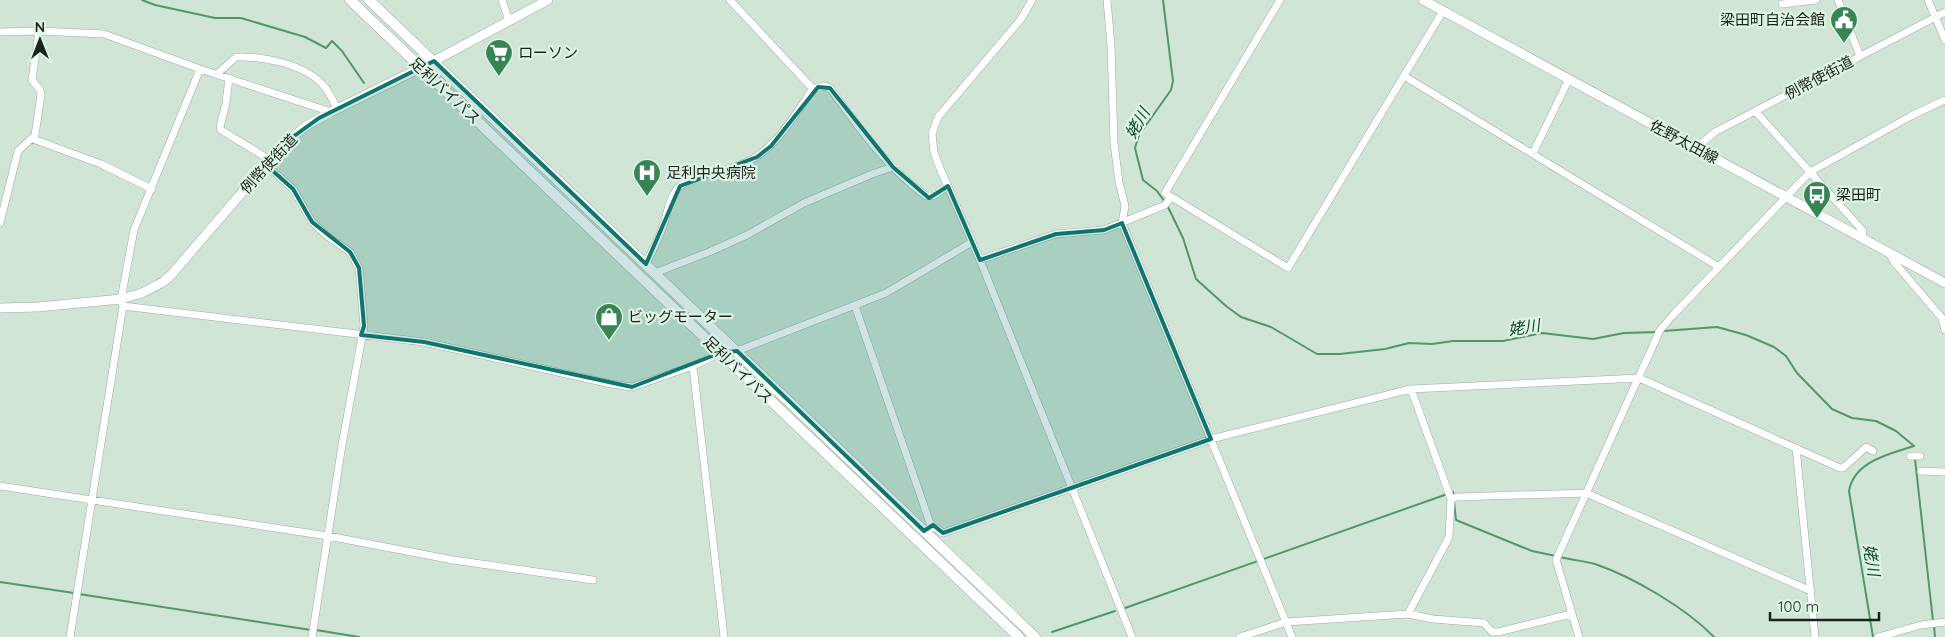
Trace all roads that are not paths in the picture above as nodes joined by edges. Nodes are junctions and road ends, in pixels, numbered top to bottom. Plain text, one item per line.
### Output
1 (350, 0) edge
2 (369, 0) edge
3 (502, 0) edge
4 (548, 0) edge
5 (730, 0) edge
6 (1032, 0) edge
7 (1107, 0) edge
8 (1280, 0) edge
9 (1423, 0) edge
10 (1816, 0) edge
11 (1838, 0) edge
12 (1928, 0) edge
13 (1782, 4) dead end
14 (1443, 11) junction
15 (1945, 12) edge
16 (1934, 17) junction
17 (509, 20) junction
18 (39, 31) junction
19 (0, 32) edge
20 (1945, 40) edge
21 (1860, 56) junction
22 (434, 62) junction
23 (421, 68) junction
24 (200, 69) junction
25 (217, 74) junction
26 (1404, 76) junction
27 (229, 78) junction
28 (1569, 79) junction
29 (813, 89) junction
30 (1945, 100) edge
31 (334, 110) junction
32 (1755, 112) junction
33 (33, 138) junction
34 (1698, 149) junction
35 (1532, 153) junction
36 (268, 163) junction
37 (893, 167) junction
38 (1810, 172) junction
39 (948, 186) junction
40 (152, 189) junction
41 (1786, 196) junction
42 (1171, 197) junction
43 (0, 223) edge
44 (1122, 223) junction
45 (1862, 238) junction
46 (972, 242) junction
47 (1889, 252) junction
48 (980, 260) junction
49 (646, 264) junction
50 (1720, 266) junction
51 (655, 273) junction
52 (1945, 283) edge
53 (122, 302) junction
54 (855, 306) junction
55 (0, 308) edge
56 (1945, 330) edge
57 (361, 334) junction
58 (737, 351) junction
59 (720, 353) junction
60 (693, 366) junction
61 (1638, 378) junction
62 (1411, 389) junction
63 (1211, 439) junction
64 (1796, 448) junction
65 (1872, 451) dead end
66 (1910, 456) dead end
67 (1920, 456) dead end
68 (1921, 470) dead end
69 (1945, 472) edge
70 (0, 486) edge
71 (1072, 488) junction
72 (1586, 493) junction
73 (92, 499) junction
74 (1451, 499) junction
75 (927, 529) junction
76 (328, 536) junction
77 (593, 580) dead end
78 (1811, 590) junction
79 (1408, 614) junction
80 (1571, 614) junction
81 (1286, 622) junction
82 (1945, 622) edge
83 (70, 637) edge
84 (312, 637) edge
85 (724, 637) edge
86 (1018, 637) edge
87 (1036, 637) edge
88 (1132, 637) edge
89 (1240, 637) edge
90 (1292, 637) edge
91 (1579, 637) edge
92 (1815, 637) edge
93 (1878, 637) edge

1 - 23 highway, 足利バイパス
2 - 22 highway, 足利バイパス
3 - 17 street
4 - 17 main road, 例幣使街道
5 - 29 street
6 - 39 street
7 - 44 street
8 - 42 street
9 - 14 main road, 佐野太田線
10 - 13 street
11 - 21 street
12 - 16 street
14 - 26 street
14 - 28 main road, 佐野太田線
15 - 16 street, 例幣使街道
16 - 20 street
16 - 21 street, 例幣使街道
17 - 22 main road, 例幣使街道
18 - 19 street
18 - 24 street
18 - 33 street
21 - 32 street, 例幣使街道
22 - 23 main road, 例幣使街道
22 - 49 highway, 足利バイパス
23 - 31 main road, 例幣使街道
23 - 59 highway, 足利バイパス
24 - 25 street
24 - 40 street
25 - 27 street
25 - 31 street
26 - 35 street
26 - 42 street
27 - 31 street
27 - 36 street
28 - 34 main road, 佐野太田線
28 - 35 street
29 - 37 street
29 - 49 street
30 - 38 street
31 - 36 main road, 例幣使街道
32 - 34 street, 例幣使街道
32 - 38 street
33 - 40 street
33 - 43 street
34 - 41 main road, 佐野太田線
35 - 50 street
36 - 53 main road, 例幣使街道
36 - 57 street
37 - 39 street
37 - 51 street
38 - 41 street
38 - 45 street
39 - 46 street
40 - 53 street
41 - 45 main road, 佐野太田線
41 - 50 street
42 - 44 street
44 - 48 street
44 - 63 street
45 - 47 main road, 佐野太田線
46 - 48 street
46 - 54 street
47 - 52 main road, 佐野太田線
47 - 56 street
48 - 71 street
49 - 51 highway, 足利バイパス
50 - 61 street
51 - 58 highway, 足利バイパス
53 - 55 main road, 例幣使街道
53 - 57 street
53 - 73 street
54 - 58 street
54 - 75 street
57 - 60 street
57 - 76 street
58 - 59 street
58 - 75 highway, 足利バイパス
59 - 60 street
59 - 86 highway, 足利バイパス
60 - 85 street
61 - 62 street
61 - 64 street
61 - 72 street
62 - 63 street
62 - 74 street
63 - 71 street
63 - 81 street
64 - 65 street
64 - 78 street
66 - 67 street
68 - 69 street
70 - 73 street
71 - 75 street
71 - 88 street
72 - 74 street
72 - 78 street
72 - 80 street
73 - 76 street
73 - 83 street
74 - 79 street
75 - 87 highway, 足利バイパス
76 - 77 street
76 - 84 street
78 - 92 street
79 - 80 street
79 - 81 street
80 - 91 street
81 - 89 street
81 - 90 street
82 - 93 street

